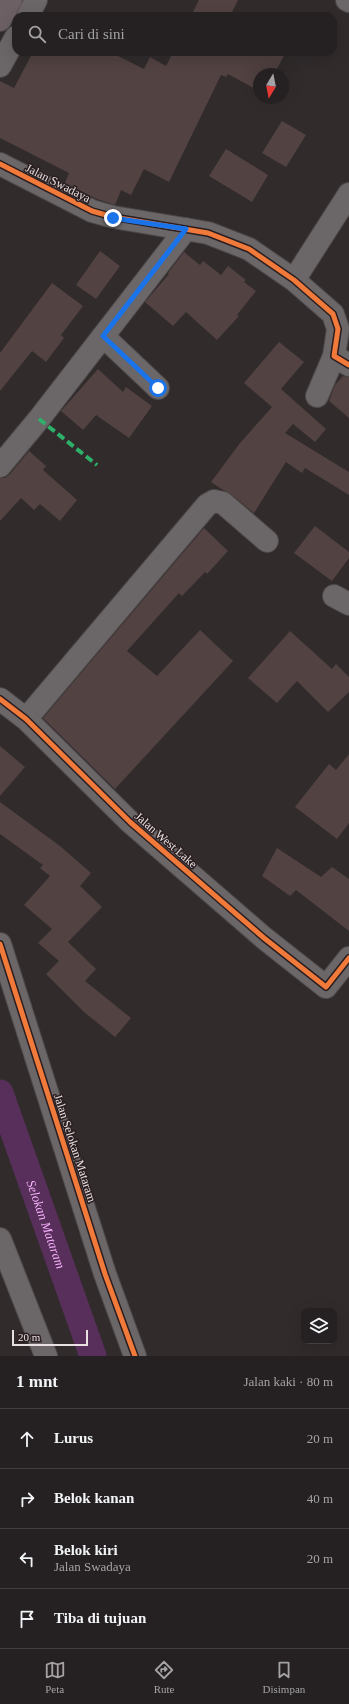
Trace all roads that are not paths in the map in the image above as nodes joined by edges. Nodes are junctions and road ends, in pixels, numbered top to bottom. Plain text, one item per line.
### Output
1 (11, 0) edge
2 (36, 0) edge
3 (30, 12) edge
4 (0, 20) edge
5 (12, 44) edge
6 (0, 66) edge
7 (0, 164) edge
8 (349, 194) edge
9 (186, 229) junction
10 (294, 280) junction
11 (103, 336) junction
12 (342, 360) edge
13 (158, 388) dead end
14 (317, 396) dead end
15 (0, 466) edge
16 (267, 541) dead end
17 (0, 699) edge
18 (26, 718) junction
19 (0, 944) edge
20 (349, 958) edge
21 (0, 1239) edge
22 (46, 1356) edge
23 (135, 1356) edge

1 - 4 highway
2 - 3 street
5 - 6 street
7 - 9 street, Jalan Swadaya
8 - 10 street
9 - 10 street, Jalan Swadaya
9 - 11 street
10 - 12 street, Jalan Swadaya
11 - 13 street
11 - 15 street
12 - 14 street, Jalan Swadaya
16 - 18 street
17 - 18 street, Jalan West Lake
18 - 20 street, Jalan West Lake
19 - 23 street, Jalan Selokan Mataram
21 - 22 street

